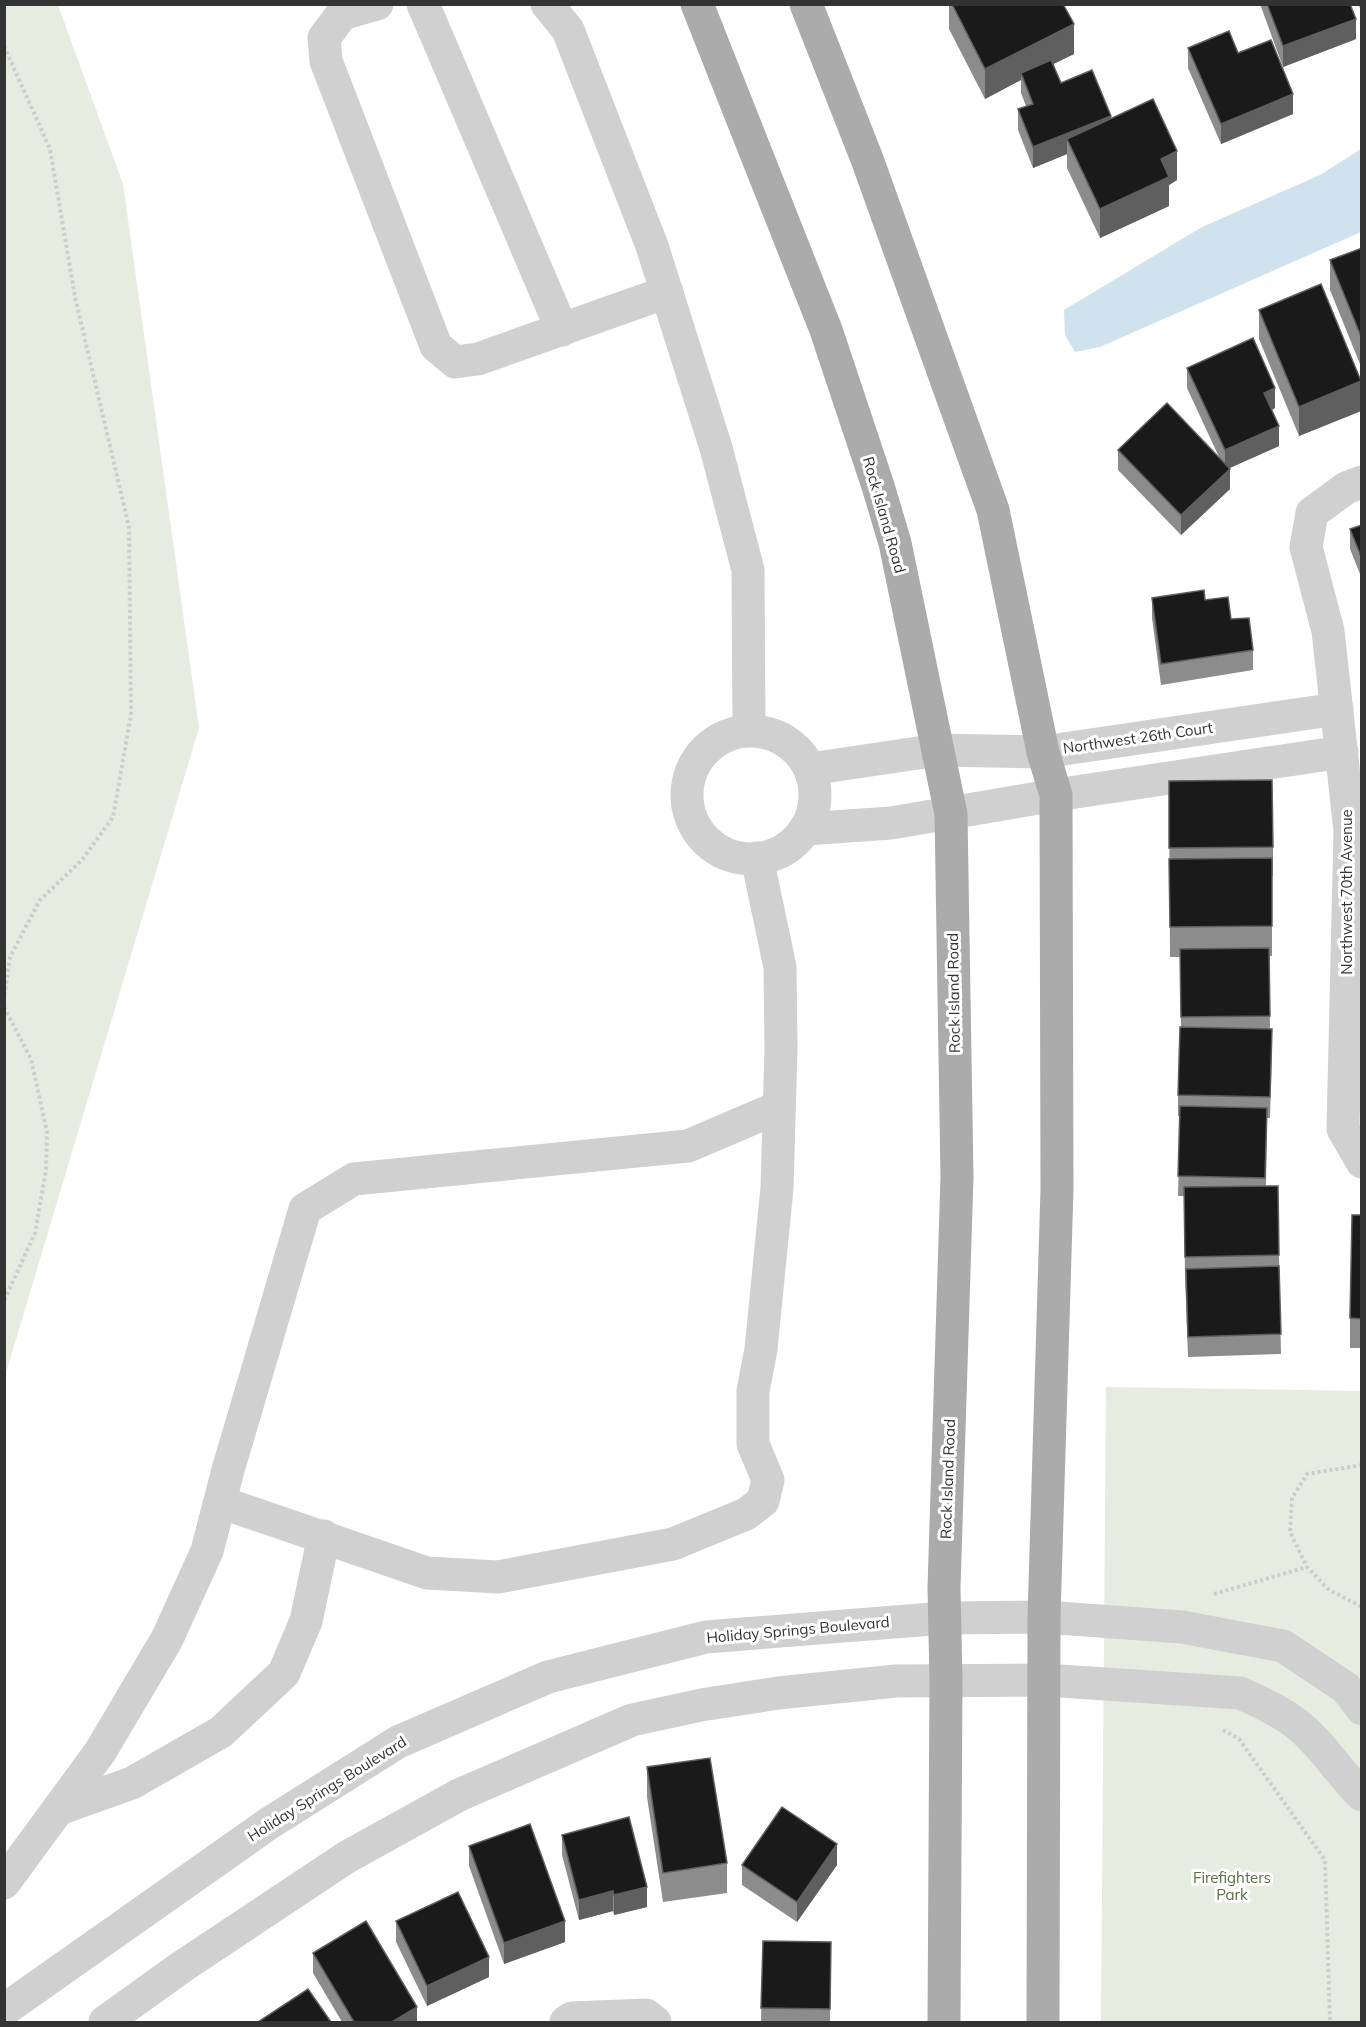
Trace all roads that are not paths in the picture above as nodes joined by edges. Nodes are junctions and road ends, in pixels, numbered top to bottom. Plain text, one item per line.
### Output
1 (376, 4) edge
2 (423, 4) edge
3 (547, 4) edge
4 (697, 4) edge
5 (806, 4) edge
6 (667, 292) junction
7 (562, 330) junction
8 (1362, 482) edge
9 (1337, 708) junction
10 (749, 730) junction
11 (938, 750) junction
12 (1043, 752) junction
13 (1342, 752) junction
14 (810, 769) junction
15 (1056, 795) junction
16 (951, 814) junction
17 (805, 830) junction
18 (757, 858) junction
19 (779, 1107) junction
20 (1362, 1162) edge
21 (220, 1502) junction
22 (324, 1536) junction
23 (1044, 1617) junction
24 (945, 1618) junction
25 (1044, 1680) junction
26 (946, 1681) junction
27 (1362, 1709) edge
28 (1362, 1795) edge
29 (59, 1809) junction
30 (4, 1883) edge
31 (4, 2010) edge
32 (651, 2019) edge
33 (105, 2022) edge
34 (566, 2022) edge
35 (944, 2022) edge
36 (1043, 2022) edge

1 - 7 street
2 - 7 street
3 - 6 street
4 - 11 main road, Rock Island Road
5 - 12 main road
6 - 7 street
6 - 10 street
8 - 9 street, Northwest 70th Avenue
9 - 12 street, Northwest 26th Court
9 - 13 street, Northwest 70th Avenue
10 - 14 street
10 - 18 street
11 - 12 street, Northwest 26th Court
11 - 14 street, Northwest 26th Court
11 - 16 main road, Rock Island Road
12 - 15 main road
13 - 15 street
13 - 20 street, Northwest 70th Avenue
14 - 17 street
15 - 16 street
15 - 23 main road
16 - 17 street
16 - 24 main road, Rock Island Road
17 - 18 street
18 - 19 street
19 - 21 street
19 - 22 street
21 - 22 street
21 - 29 street
22 - 29 street
23 - 24 street, Holiday Springs Boulevard
23 - 25 main road
23 - 27 street, Holiday Springs Boulevard
24 - 26 main road, Rock Island Road
24 - 31 street, Holiday Springs Boulevard
25 - 26 street
25 - 28 street
25 - 36 main road
26 - 33 street
26 - 35 main road, Rock Island Road
29 - 30 street
32 - 34 street

